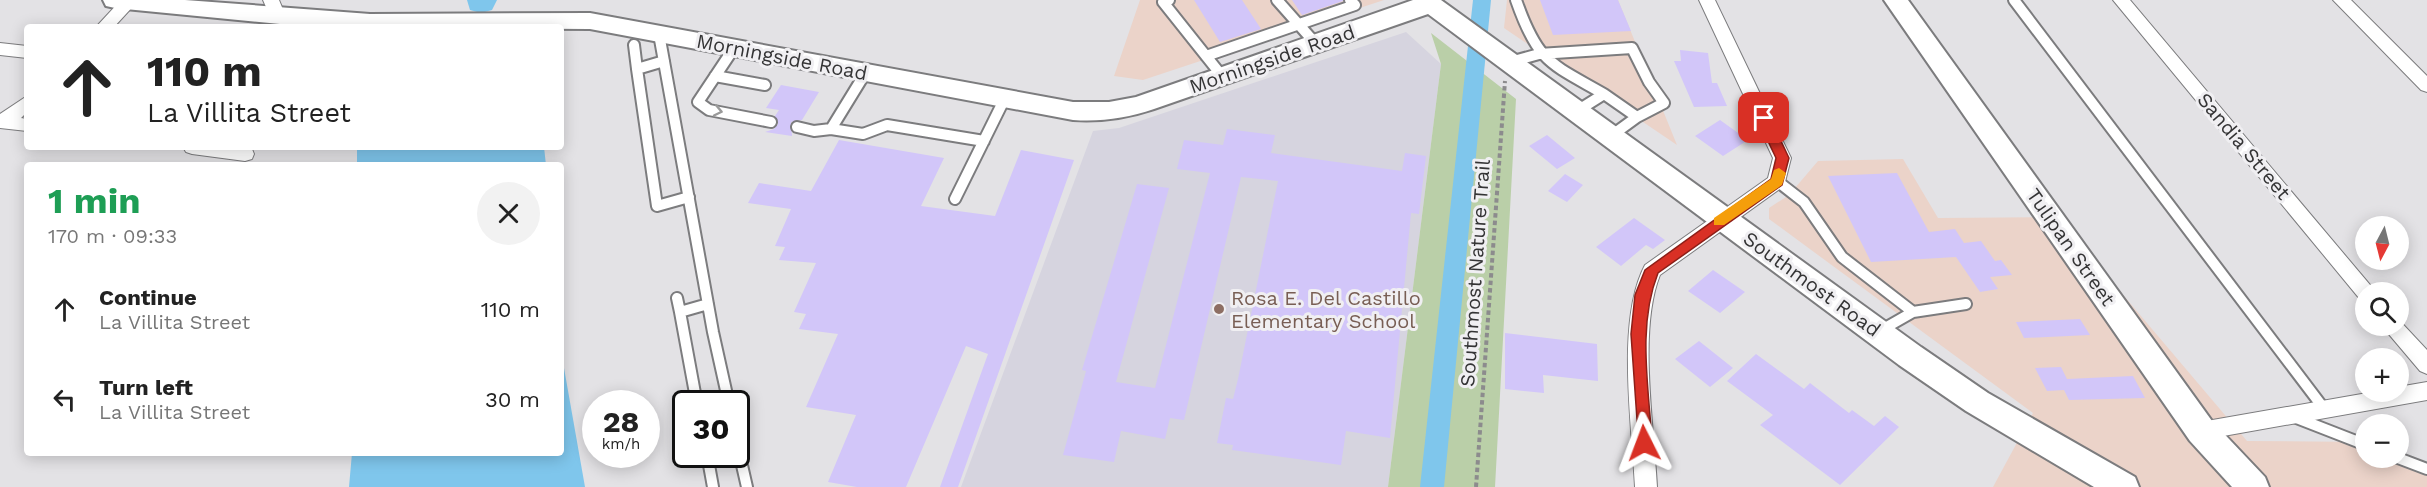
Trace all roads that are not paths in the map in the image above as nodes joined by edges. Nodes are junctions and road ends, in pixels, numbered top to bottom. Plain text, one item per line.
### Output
1 (1169, 0) edge
2 (1277, 0) edge
3 (1350, 0) edge
4 (1516, 0) edge
5 (1707, 0) edge
6 (1896, 0) edge
7 (2014, 0) edge
8 (2121, 0) edge
9 (2341, 0) edge
10 (122, 1) edge
11 (1296, 6) dead end
12 (1434, 7) edge
13 (274, 9) edge
14 (1286, 9) junction
15 (106, 24) edge
16 (1299, 24) junction
17 (659, 34) junction
18 (1316, 44) junction
19 (634, 45) dead end
20 (735, 48) junction
21 (0, 49) edge
22 (24, 52) edge
23 (1539, 54) junction
24 (1206, 56) junction
25 (664, 61) junction
26 (1509, 62) junction
27 (637, 69) junction
28 (866, 72) junction
29 (715, 75) junction
30 (1222, 76) junction
31 (765, 85) dead end
32 (2427, 86) edge
33 (1604, 94) junction
34 (1005, 98) junction
35 (24, 105) edge
36 (1577, 111) junction
37 (1637, 117) junction
38 (0, 121) edge
39 (771, 122) dead end
40 (24, 125) edge
41 (797, 127) dead end
42 (831, 129) junction
43 (1611, 136) junction
44 (984, 141) junction
45 (215, 150) edge
46 (245, 154) dead end
47 (1777, 181) junction
48 (689, 197) junction
49 (955, 199) dead end
50 (1723, 219) junction
51 (2358, 282) edge
52 (677, 298) dead end
53 (708, 304) junction
54 (1966, 304) dead end
55 (680, 312) junction
56 (1913, 312) junction
57 (1877, 332) junction
58 (2402, 336) edge
59 (2427, 365) edge
60 (694, 390) edge
61 (726, 390) edge
62 (2427, 391) edge
63 (2325, 410) junction
64 (2291, 415) junction
65 (2201, 431) junction
66 (2355, 441) edge
67 (2409, 462) edge
68 (710, 468) edge
69 (743, 468) edge
70 (2427, 469) edge
71 (713, 487) edge
72 (747, 487) edge
73 (1646, 487) edge
74 (2123, 487) edge
75 (2253, 487) edge

1 - 24 lane
2 - 14 lane
3 - 16 lane
4 - 23 lane
5 - 47 street
6 - 65 street, Tulipan Street
7 - 63 lane
8 - 51 street, Sandia Street
9 - 32 street
10 - 13 street, Morningside Road
10 - 15 street
11 - 14 lane
12 - 18 street, Morningside Road
12 - 26 street, Southmost Road
13 - 17 street, Morningside Road
14 - 16 lane
16 - 18 lane
16 - 24 lane
17 - 20 street, Morningside Road
17 - 25 lane
18 - 30 street, Morningside Road
19 - 27 lane
20 - 28 street, Morningside Road
20 - 29 lane
21 - 22 street
23 - 26 lane
23 - 33 lane
23 - 37 lane
24 - 30 lane
25 - 27 lane
25 - 48 lane
26 - 36 street, Southmost Road
27 - 48 lane
28 - 34 street, Morningside Road
28 - 42 lane
29 - 31 lane
29 -> 39 lane
30 - 34 street, Morningside Road
33 - 36 lane
33 - 37 lane
34 - 44 lane
35 - 38 street
36 - 43 street, Southmost Road
37 - 43 lane
38 - 40 street
41 - 42 lane
42 - 44 lane
43 - 50 street, Southmost Road
44 - 49 lane
45 - 46 street
47 - 50 street
47 - 56 lane
48 - 53 lane
50 - 57 street, Southmost Road
50 - 73 street
52 - 55 lane
53 - 55 lane
53 - 61 lane
54 - 56 lane
55 - 60 lane
56 - 57 lane
57 - 74 street, Southmost Road
58 - 59 street
62 - 63 street
63 - 64 street
64 - 65 street
64 - 66 lane
65 - 75 street, Tulipan Street
67 - 70 lane
68 - 71 lane
69 - 72 lane

